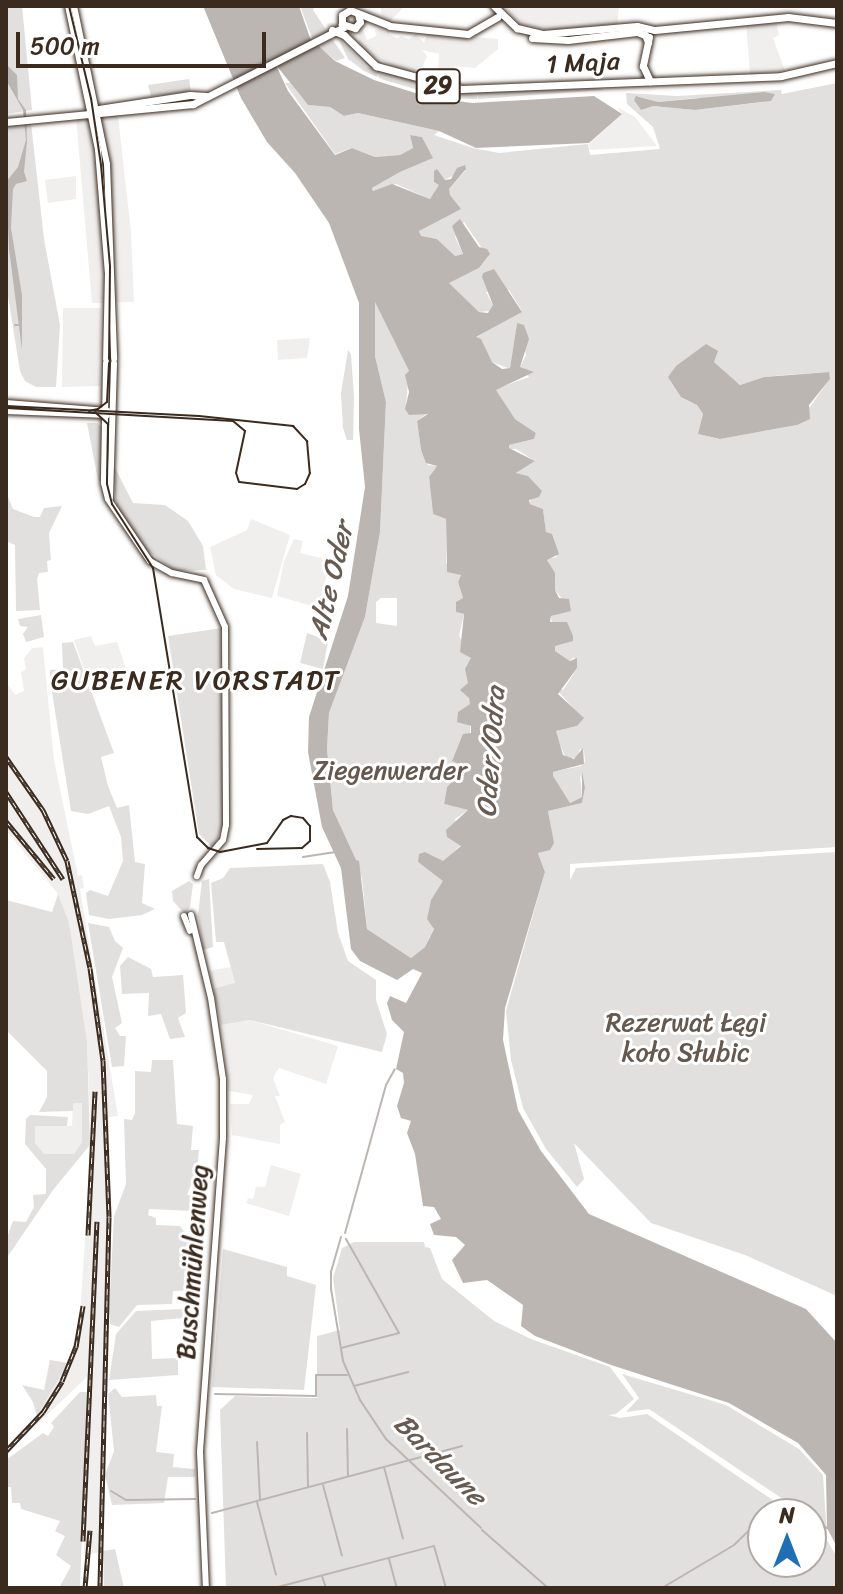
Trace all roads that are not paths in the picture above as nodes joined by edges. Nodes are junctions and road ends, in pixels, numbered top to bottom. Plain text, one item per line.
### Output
1 (71, 6) edge
2 (494, 15) edge
3 (359, 18) junction
4 (837, 23) edge
5 (343, 28) junction
6 (655, 30) junction
7 (331, 31) junction
8 (648, 42) junction
9 (837, 63) edge
10 (650, 81) junction
11 (95, 111) junction
12 (6, 120) edge
13 (6, 403) edge
14 (6, 411) edge
15 (108, 413) junction
16 (197, 876) dead end
17 (187, 916) dead end
18 (206, 1588) edge

1 - 11 street
2 - 3 main road, 29
2 - 6 main road
2 - 8 main road
3 - 5 main road
3 - 5 main road
4 - 6 main road
5 - 7 main road
5 - 7 main road, 1 Maja / 29
5 - 10 main road, 1 Maja / 29
6 - 8 main road
7 - 11 main road
8 - 10 main road
9 - 10 main road, 1 Maja / 29
11 - 12 main road
11 - 15 street
13 - 15 street
14 - 15 street
15 - 16 street
17 - 18 street, Buschmühlenweg

